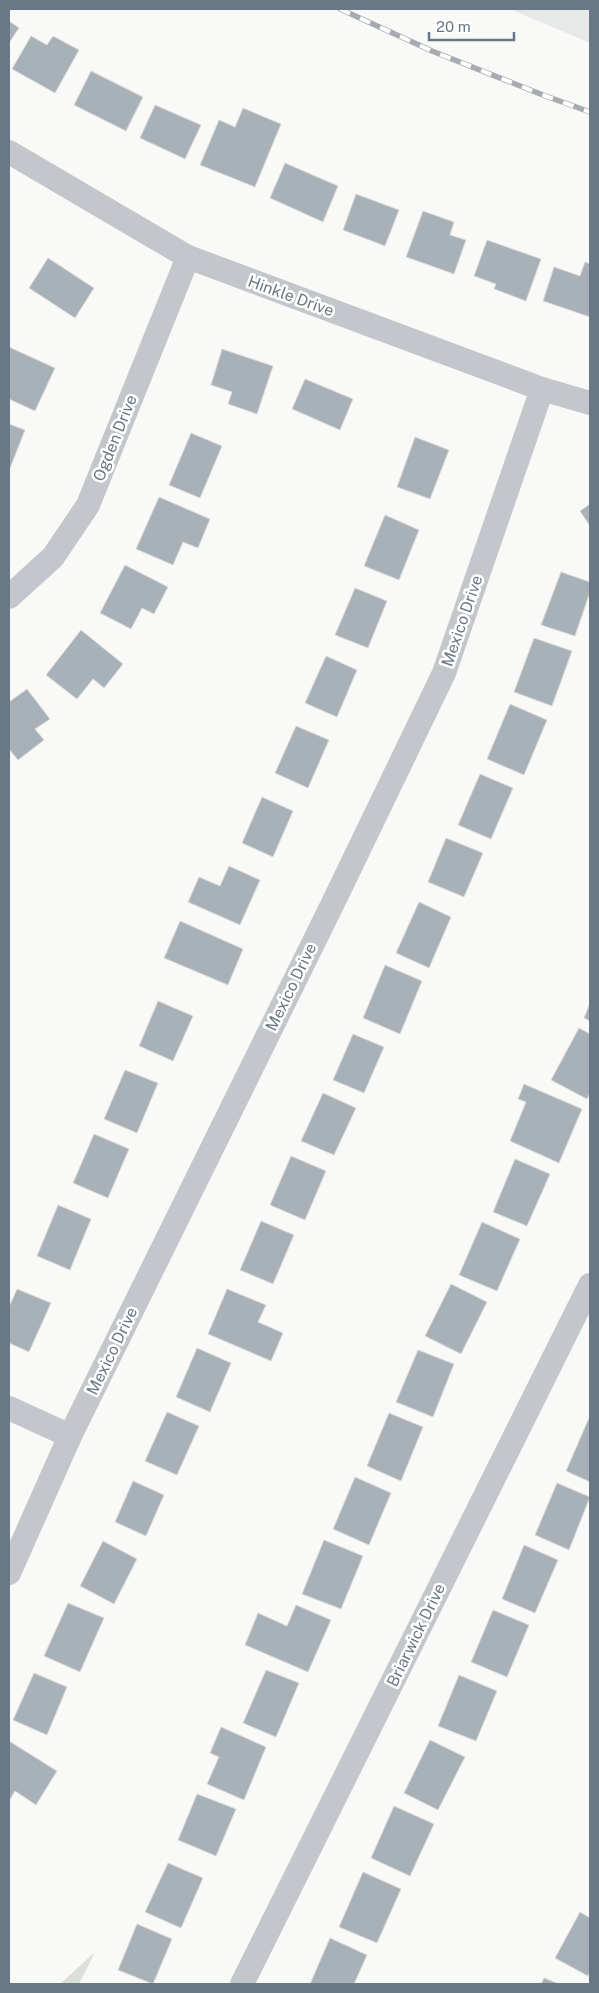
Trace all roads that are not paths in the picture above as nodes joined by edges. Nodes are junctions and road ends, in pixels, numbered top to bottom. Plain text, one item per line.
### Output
1 (9, 152) edge
2 (188, 257) junction
3 (542, 389) junction
4 (590, 403) edge
5 (9, 597) edge
6 (590, 1285) edge
7 (9, 1408) edge
8 (70, 1436) junction
9 (9, 1573) edge
10 (242, 1984) edge

1 - 2 street, Hinkle Drive
2 - 3 street, Hinkle Drive
2 - 5 street, Ogden Drive
3 - 4 street, Hinkle Drive
3 - 8 street, Mexico Drive
6 - 10 street, Briarwick Drive
7 - 8 street
8 - 9 street, Mexico Drive

